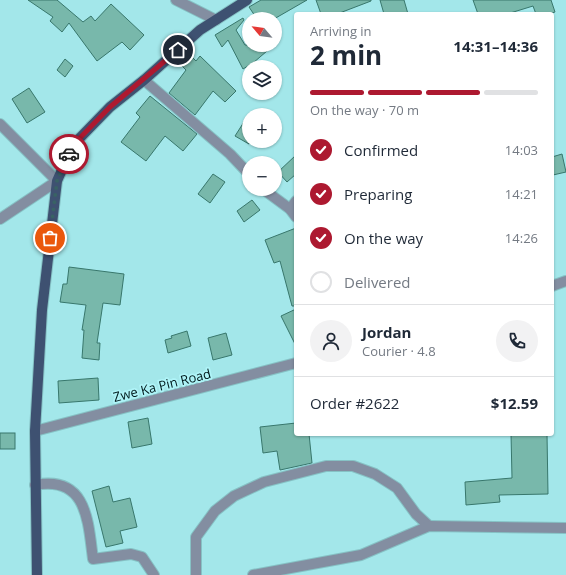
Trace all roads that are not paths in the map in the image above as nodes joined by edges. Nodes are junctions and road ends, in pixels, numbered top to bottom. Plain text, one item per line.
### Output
1 (176, 0) edge
2 (246, 0) edge
3 (216, 20) junction
4 (144, 80) junction
5 (0, 124) edge
6 (242, 167) edge
7 (57, 181) junction
8 (272, 196) edge
9 (293, 213) edge
10 (0, 219) edge
11 (566, 281) edge
12 (554, 285) edge
13 (294, 364) edge
14 (35, 430) junction
15 (35, 485) junction
16 (429, 526) junction
17 (566, 528) edge
18 (37, 575) edge
19 (154, 575) edge
20 (196, 575) edge
21 (253, 575) edge

1 - 3 street
2 - 3 main road
3 - 4 main road
4 - 6 street
4 - 7 main road
5 - 7 street
7 - 10 street
7 - 14 main road
8 - 9 street
11 - 12 street
13 - 14 street, Zwe Ka Pin Road
14 - 15 main road
15 - 18 main road
15 - 19 street
16 - 17 street
16 - 20 street
16 - 21 street

